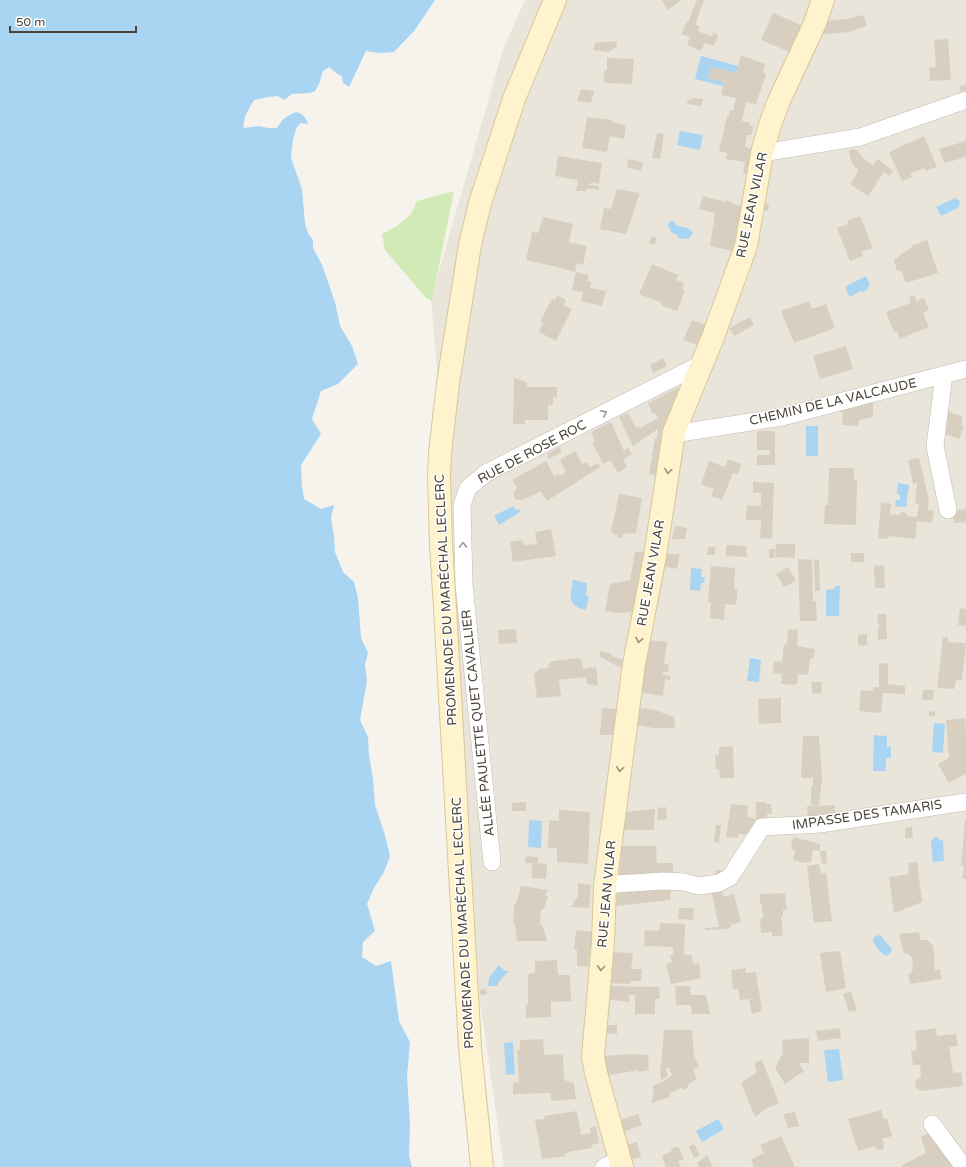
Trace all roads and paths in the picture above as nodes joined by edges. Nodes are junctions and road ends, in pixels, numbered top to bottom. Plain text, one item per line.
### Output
1 (555, 0) edge
2 (823, 0) edge
3 (966, 100) edge
4 (762, 153) junction
5 (703, 363) junction
6 (966, 369) edge
7 (944, 375) junction
8 (674, 432) junction
9 (948, 510) dead end
10 (464, 584) junction
11 (443, 585) junction
12 (966, 802) edge
13 (492, 862) dead end
14 (605, 886) junction
15 (932, 1124) dead end
16 (964, 1162) edge
17 (616, 1165) edge
18 (482, 1167) edge

1 - 11 street, PROMENADE DU MARÉCHAL LECLERC
2 - 4 street, RUE JEAN VILAR
3 - 4 street
4 - 5 street, RUE JEAN VILAR
5 - 8 street, RUE JEAN VILAR
10 -> 5 street, RUE DE ROSE ROC
6 - 7 street, CHEMIN DE LA VALCAUDE
7 - 8 street, CHEMIN DE LA VALCAUDE
7 - 9 street
8 -> 14 street, RUE JEAN VILAR
10 - 11 street
10 - 13 street, ALLÉE PAULETTE QUET CAVALLIER
11 - 18 street, PROMENADE DU MARÉCHAL LECLERC
12 - 14 street, IMPASSE DES TAMARIS
14 -> 17 street, RUE JEAN VILAR
15 - 16 street

